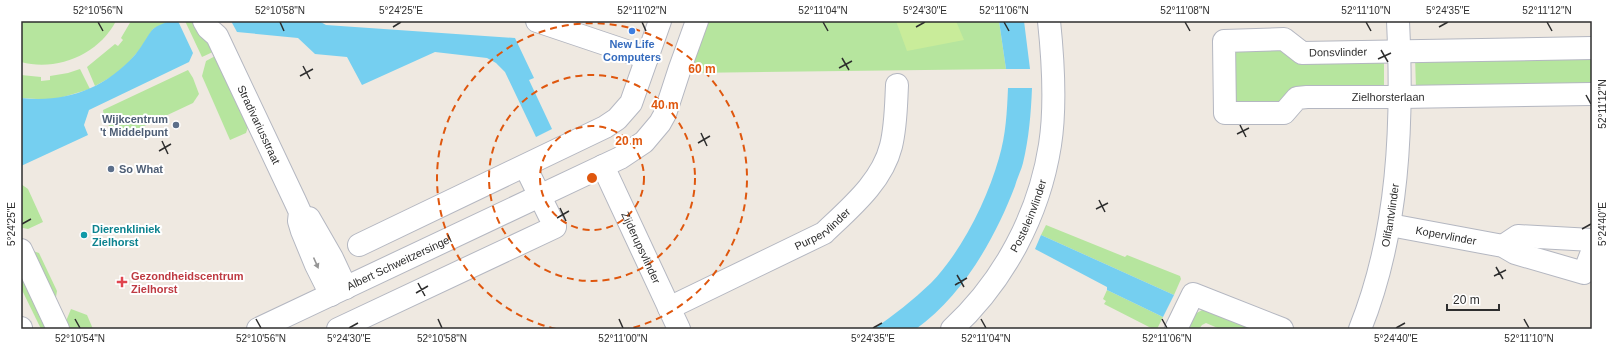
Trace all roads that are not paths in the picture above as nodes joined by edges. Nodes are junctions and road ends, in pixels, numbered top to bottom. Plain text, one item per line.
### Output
1 (537, 21) edge
2 (660, 21) edge
3 (697, 21) edge
4 (1049, 21) edge
5 (1398, 21) edge
6 (213, 26) edge
7 (568, 26) edge
8 (1592, 48) edge
9 (1399, 51) junction
10 (647, 58) junction
11 (1224, 79) joint
12 (897, 84) dead end
13 (1592, 94) edge
14 (1400, 97) junction
15 (525, 166) junction
16 (603, 166) junction
17 (540, 196) junction
18 (1390, 225) junction
19 (1592, 240) edge
20 (359, 245) dead end
21 (1503, 246) junction
22 (21, 250) edge
23 (1592, 252) edge
24 (339, 291) junction
25 (669, 308) junction
26 (288, 323) edge
27 (58, 329) edge
28 (258, 329) edge
29 (338, 329) edge
30 (679, 329) edge
31 (952, 329) edge
32 (1176, 329) edge
33 (1282, 329) edge
34 (1360, 329) edge

1 - 7 street
2 - 10 street
3 - 16 street, Albert Schweitzersingel
4 - 31 street, Posteleinvlinder
5 - 9 street, Olifantvlinder
6 - 24 street, Stradivariusstraat
7 - 10 street
8 - 9 street
9 - 11 street, Donsvlinder
9 - 14 street, Olifantvlinder
10 - 15 street
11 - 14 street, Zielhorsterlaan
12 - 25 street, Purpervlinder
13 - 14 street, Zielhorsterlaan
14 - 18 street, Olifantvlinder
15 - 17 street
15 - 20 street
16 - 17 street, Albert Schweitzersingel
16 - 25 street, Zijderupsvlinder
17 - 24 street, Albert Schweitzersingel
17 - 29 street
18 - 21 street, Kopervlinder
18 - 34 street, Olifantvlinder
19 - 21 street
21 - 23 street, Kopervlinder
22 - 27 street
24 - 26 street, Albert Schweitzersingel
25 - 30 street, Zijderupsvlinder
26 - 28 street, Albert Schweitzersingel
32 - 33 street

